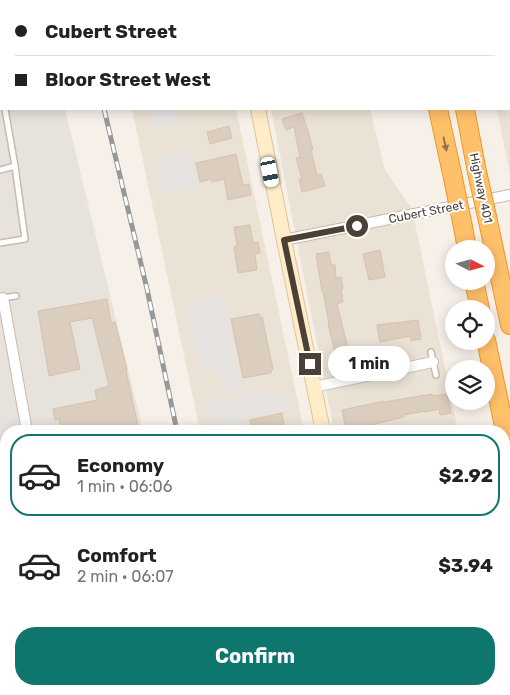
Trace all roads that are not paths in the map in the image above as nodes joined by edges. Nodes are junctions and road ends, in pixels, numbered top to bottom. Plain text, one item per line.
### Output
1 (5, 110) edge
2 (258, 110) edge
3 (438, 110) edge
4 (465, 110) edge
5 (15, 166) junction
6 (0, 170) edge
7 (510, 196) edge
8 (284, 240) junction
9 (465, 240) edge
10 (0, 243) edge
11 (16, 296) dead end
12 (1, 299) edge
13 (510, 325) edge
14 (488, 350) edge
15 (432, 357) joint
16 (436, 375) dead end
17 (314, 387) junction
18 (26, 425) edge
19 (322, 425) edge
20 (504, 425) edge

1 - 5 lane
2 - 8 main road
3 -> 9 highway, Highway 401, bridge
4 - 13 highway, Highway 401, bridge
5 - 6 lane
5 - 10 lane
7 - 8 street, Cubert Street
8 - 17 main road
11 - 12 lane
12 - 18 street
14 - 20 highway
15 - 16 lane
15 - 17 street
17 - 19 main road

